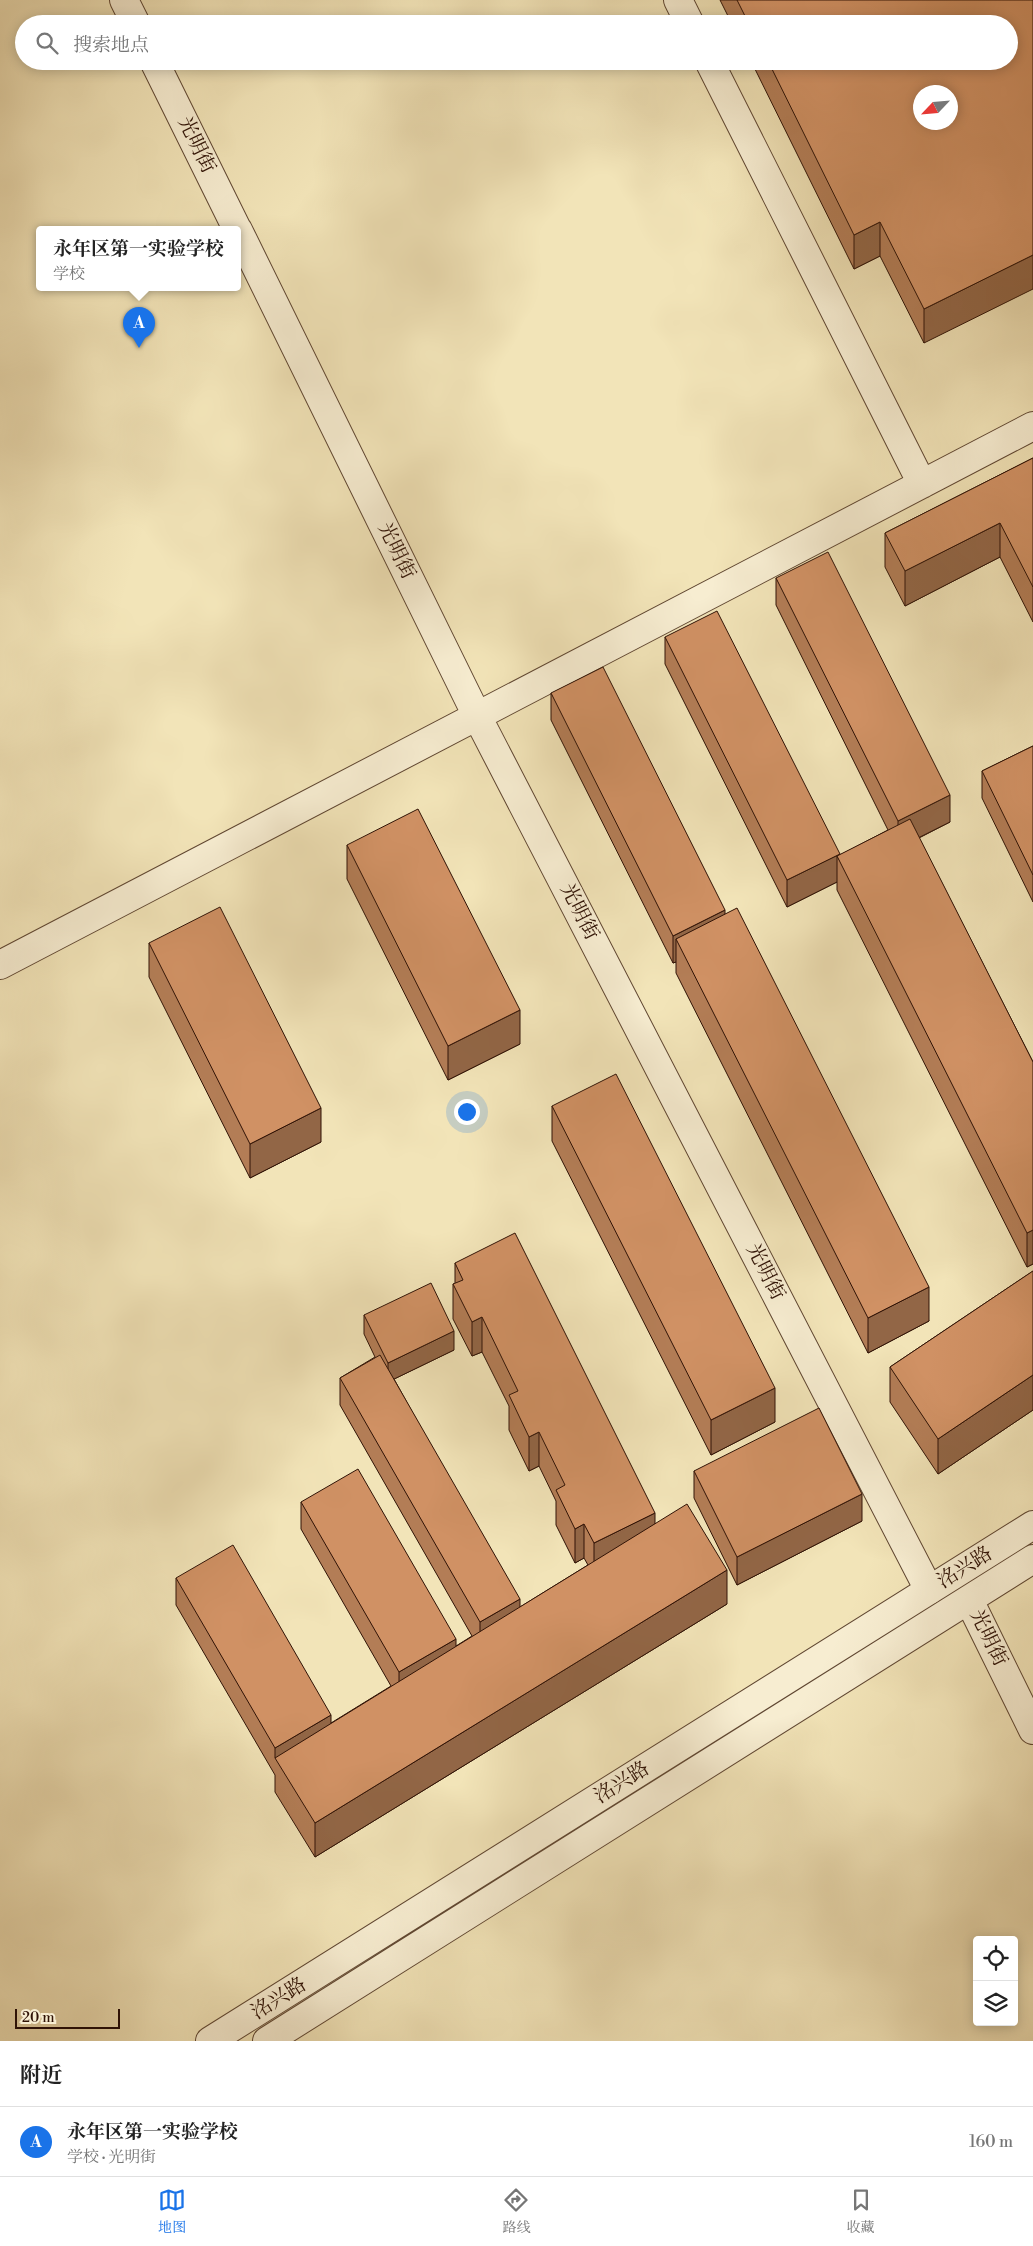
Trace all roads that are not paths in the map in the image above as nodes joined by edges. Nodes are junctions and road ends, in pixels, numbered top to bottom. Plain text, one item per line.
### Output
1 (124, 0) edge
2 (678, 0) edge
3 (132, 15) edge
4 (686, 15) edge
5 (158, 70) edge
6 (714, 70) edge
7 (236, 226) edge
8 (241, 236) edge
9 (1033, 426) edge
10 (922, 484) junction
11 (477, 716) junction
12 (0, 965) edge
13 (1033, 1525) edge
14 (1033, 1559) edge
15 (930, 1590) junction
16 (969, 1600) junction
17 (1033, 1730) edge
18 (210, 2041) edge
19 (267, 2041) edge

1 - 3 street
2 - 4 street
5 - 7 street, 光明街
6 - 10 street
8 - 11 street, 光明街
9 - 10 street
10 - 11 street
11 - 12 street
11 - 15 street, 光明街
13 - 15 street, 洺兴路
14 - 16 street, 洺兴路
15 - 18 street, 洺兴路
16 - 17 street, 光明街
16 - 19 street, 洺兴路

